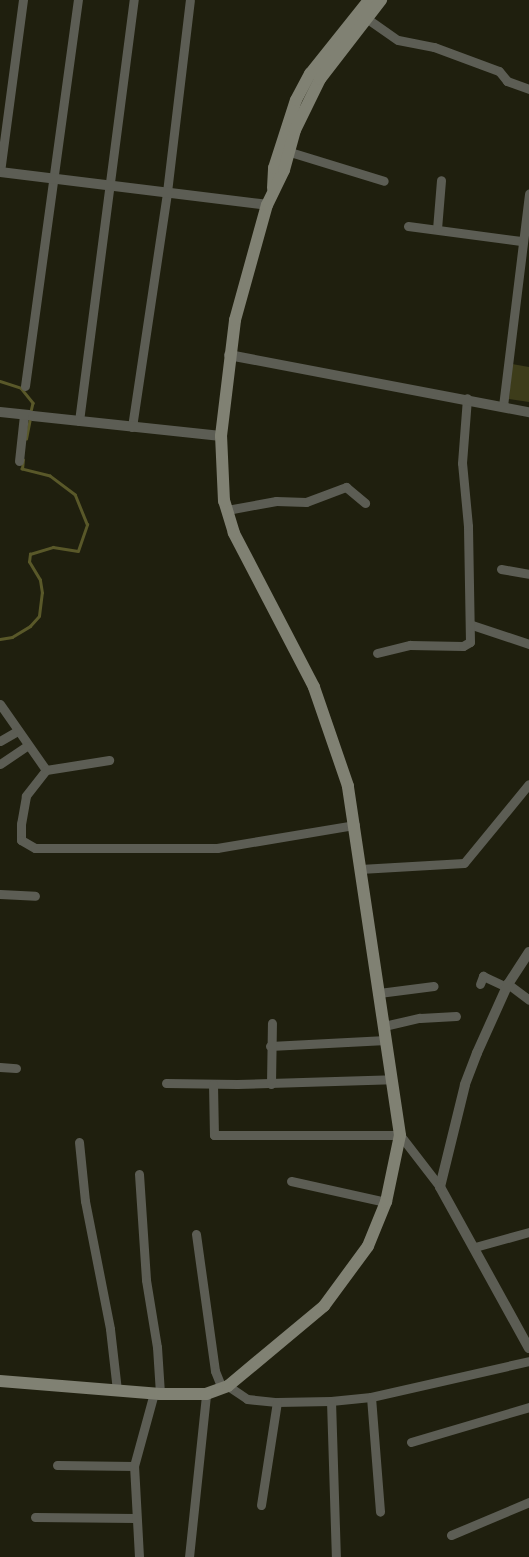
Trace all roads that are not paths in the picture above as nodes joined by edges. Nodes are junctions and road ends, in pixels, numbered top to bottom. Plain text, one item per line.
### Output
1 (23, 0) edge
2 (78, 0) edge
3 (134, 0) edge
4 (190, 0) edge
5 (369, 0) edge
6 (381, 0) edge
7 (369, 20) junction
8 (529, 89) edge
9 (290, 152) junction
10 (0, 172) edge
11 (54, 179) junction
12 (441, 180) dead end
13 (384, 181) dead end
14 (110, 185) junction
15 (167, 192) junction
16 (273, 193) junction
17 (529, 194) edge
18 (267, 205) junction
19 (408, 226) dead end
20 (437, 229) junction
21 (521, 241) junction
22 (229, 355) junction
23 (25, 386) dead end
24 (467, 398) junction
25 (503, 406) junction
26 (0, 412) edge
27 (529, 412) edge
28 (28, 415) junction
29 (79, 421) junction
30 (132, 427) junction
31 (221, 436) junction
32 (19, 461) dead end
33 (365, 503) dead end
34 (227, 510) junction
35 (502, 569) dead end
36 (529, 574) edge
37 (472, 625) junction
38 (529, 644) edge
39 (377, 653) dead end
40 (0, 704) edge
41 (18, 731) junction
42 (0, 740) edge
43 (27, 746) junction
44 (109, 760) dead end
45 (0, 764) edge
46 (46, 770) junction
47 (529, 784) edge
48 (355, 825) junction
49 (360, 869) junction
50 (0, 894) edge
51 (34, 896) dead end
52 (529, 952) edge
53 (480, 984) dead end
54 (434, 986) dead end
55 (507, 986) junction
56 (379, 993) junction
57 (529, 1000) edge
58 (456, 1016) dead end
59 (272, 1023) dead end
60 (384, 1026) junction
61 (386, 1040) junction
62 (270, 1046) junction
63 (0, 1067) edge
64 (16, 1068) dead end
65 (392, 1078) junction
66 (166, 1083) dead end
67 (213, 1084) junction
68 (271, 1084) junction
69 (400, 1135) junction
70 (79, 1142) dead end
71 (139, 1174) dead end
72 (291, 1181) dead end
73 (440, 1187) junction
74 (386, 1202) junction
75 (529, 1232) edge
76 (196, 1234) dead end
77 (475, 1247) junction
78 (529, 1348) edge
79 (529, 1361) edge
80 (0, 1381) edge
81 (225, 1387) junction
82 (117, 1390) junction
83 (157, 1393) junction
84 (206, 1394) junction
85 (371, 1397) junction
86 (331, 1401) junction
87 (277, 1402) junction
88 (529, 1407) edge
89 (411, 1442) dead end
90 (57, 1465) dead end
91 (134, 1466) junction
92 (529, 1502) edge
93 (261, 1505) dead end
94 (380, 1512) dead end
95 (35, 1517) dead end
96 (135, 1518) junction
97 (451, 1535) dead end
98 (139, 1557) edge
99 (189, 1557) edge
100 (336, 1557) edge

1 - 10 street
2 - 11 street
3 - 14 street
4 - 15 street
5 - 16 main road
6 - 7 main road
7 - 8 street
7 - 9 main road
9 - 13 street
9 - 16 main road
10 - 11 street
11 - 14 street
11 - 23 street
12 - 20 street
14 - 15 street
14 - 29 street
15 - 18 street
15 - 30 street
16 - 18 main road
17 - 21 street
18 - 22 main road
19 - 20 street
20 - 21 street
21 - 25 street
22 - 24 street
22 - 31 main road
24 - 25 street
24 - 37 street
25 - 27 street
26 - 28 street
28 - 29 street
28 - 32 street
29 - 30 street
30 - 31 street
31 - 34 main road
33 - 34 street
34 - 48 main road
35 - 36 street
37 - 38 street
37 - 39 street
40 - 41 street
41 - 42 street
41 - 43 street
43 - 45 street
43 - 46 street
44 - 46 street
46 - 48 street
47 - 49 street
48 - 49 main road
49 - 56 main road
50 - 51 street
52 - 55 street
53 - 55 street
54 - 56 street
55 - 57 street
55 - 73 street
56 - 60 main road
58 - 60 street
59 - 62 street
60 - 61 main road
61 - 62 street
61 - 65 main road
62 - 68 street
63 - 64 street
65 - 68 street
65 - 69 main road
66 - 67 street
67 - 68 street
67 - 69 street
69 - 73 street
69 - 74 main road
70 - 82 street
71 - 83 street
72 - 74 street
73 - 77 street
74 - 81 main road
75 - 77 street
76 - 81 street
77 - 78 street
79 - 85 street
80 - 82 main road
81 - 84 main road
81 - 87 street
82 - 83 main road
83 - 84 main road
83 - 91 street
84 - 99 street
85 - 86 street
85 - 94 street
86 - 87 street
86 - 100 street
87 - 93 street
88 - 89 street
90 - 91 street
91 - 96 street
92 - 97 street
95 - 96 street
96 - 98 street

